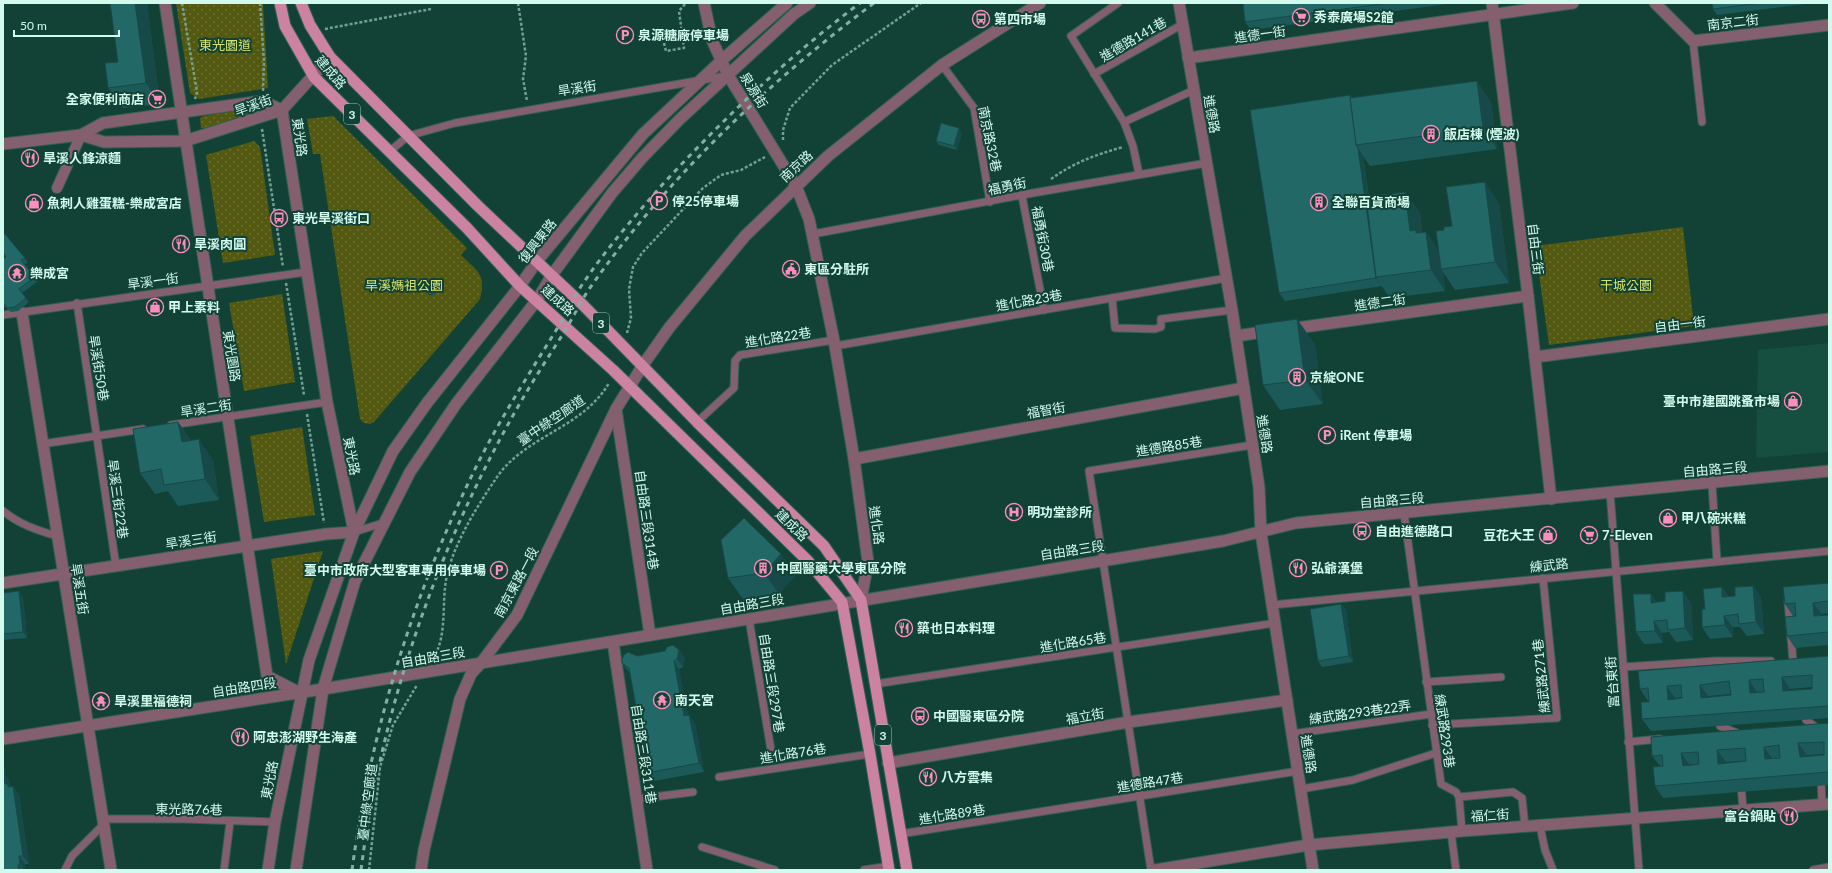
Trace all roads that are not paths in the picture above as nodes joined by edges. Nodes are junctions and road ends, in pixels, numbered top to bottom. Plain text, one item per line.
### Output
1 (165, 3) edge
2 (280, 3) edge
3 (301, 3) edge
4 (704, 3) edge
5 (787, 3) edge
6 (810, 3) edge
7 (1040, 3) edge
8 (1118, 3) edge
9 (1179, 3) edge
10 (1573, 3) edge
11 (1655, 3) edge
12 (1492, 9) edge
13 (1183, 24) junction
14 (1829, 25) edge
15 (1693, 41) junction
16 (330, 57) junction
17 (1188, 58) junction
18 (722, 60) junction
19 (942, 65) junction
20 (1094, 74) junction
21 (728, 75) junction
22 (314, 77) junction
23 (699, 82) junction
24 (1194, 90) junction
25 (282, 110) junction
26 (187, 112) junction
27 (1124, 122) junction
28 (1702, 122) dead end
29 (81, 135) junction
30 (408, 136) junction
31 (185, 141) junction
32 (3, 144) edge
33 (390, 152) junction
34 (1206, 163) junction
35 (1139, 174) junction
36 (796, 186) junction
37 (57, 188) dead end
38 (1022, 196) junction
39 (990, 202) junction
40 (813, 234) junction
41 (537, 261) junction
42 (306, 272) junction
43 (552, 275) junction
44 (1227, 278) junction
45 (208, 286) junction
46 (520, 286) junction
47 (1528, 296) junction
48 (1112, 298) junction
49 (537, 300) junction
50 (77, 303) junction
51 (1044, 310) junction
52 (1232, 310) junction
53 (22, 313) junction
54 (3, 315) edge
55 (1829, 319) edge
56 (1236, 336) junction
57 (834, 343) junction
58 (1535, 357) junction
59 (643, 365) junction
60 (630, 387) junction
61 (1244, 388) junction
62 (327, 402) junction
63 (619, 405) junction
64 (228, 417) junction
65 (697, 422) junction
66 (166, 426) edge
67 (151, 428) edge
68 (97, 436) junction
69 (42, 444) junction
70 (1252, 445) junction
71 (854, 459) junction
72 (1829, 471) edge
73 (1712, 484) junction
74 (1610, 492) junction
75 (1551, 499) junction
76 (3, 510) edge
77 (1404, 513) junction
78 (383, 524) junction
79 (354, 532) junction
80 (1261, 533) junction
81 (56, 536) junction
82 (247, 546) junction
83 (1829, 551) edge
84 (1103, 559) junction
85 (1717, 561) junction
86 (116, 566) junction
87 (1617, 570) junction
88 (63, 574) junction
89 (1543, 578) junction
90 (3, 583) edge
91 (1414, 590) junction
92 (1787, 593) edge
93 (861, 600) junction
94 (842, 602) junction
95 (1272, 605) junction
96 (749, 619) junction
97 (1275, 623) junction
98 (650, 635) junction
99 (613, 642) junction
100 (1118, 648) junction
101 (1777, 661) edge
102 (1801, 661) edge
103 (481, 663) junction
104 (1623, 667) junction
105 (1501, 676) dead end
106 (1426, 682) junction
107 (875, 684) junction
108 (323, 689) junction
109 (300, 693) junction
110 (1287, 700) junction
111 (1804, 705) edge
112 (1719, 712) edge
113 (1431, 714) junction
114 (1129, 722) junction
115 (1432, 725) junction
116 (87, 726) junction
117 (1292, 734) junction
118 (1818, 735) edge
119 (3, 739) edge
120 (1667, 739) edge
121 (1737, 741) edge
122 (1628, 742) junction
123 (771, 750) dead end
124 (1436, 753) junction
125 (870, 754) junction
126 (888, 763) junction
127 (1820, 766) edge
128 (1298, 771) junction
129 (1740, 772) edge
130 (719, 777) dead end
131 (1300, 789) junction
132 (693, 792) dead end
133 (1140, 796) junction
134 (1459, 797) junction
135 (637, 799) junction
136 (1826, 804) edge
137 (1743, 811) junction
138 (1007, 817) joint
139 (1635, 820) junction
140 (103, 822) junction
141 (230, 822) junction
142 (275, 822) junction
143 (1540, 826) junction
144 (1525, 827) junction
145 (1457, 832) junction
146 (900, 834) junction
147 (1309, 845) junction
148 (702, 847) dead end
149 (1829, 867) edge
150 (889, 868) edge
151 (65, 870) edge
152 (111, 870) edge
153 (224, 870) edge
154 (268, 870) edge
155 (296, 870) edge
156 (421, 870) edge
157 (647, 870) edge
158 (775, 870) edge
159 (864, 870) edge
160 (906, 870) edge
161 (1151, 870) edge
162 (1155, 870) edge
163 (1313, 870) edge
164 (1456, 870) edge
165 (1552, 870) edge
166 (1639, 870) edge
167 (1813, 870) edge

1 - 26 street, 東光園路
2 - 22 main road, 建成路 / 3
3 - 16 main road, 建成路 / 3
4 - 18 street, 泉源街
5 - 18 street, 復興東路
6 - 21 street
7 - 19 street, 南京路
8 - 20 lane
9 - 13 street, 進德路
10 - 12 street, 進德一街
11 - 15 street, 南京二街
12 - 17 street, 進德一街
12 - 47 street, 自由三街
13 - 17 street, 進德路
13 - 20 lane, 進德路141巷
14 - 15 street, 南京二街
15 - 28 lane
16 - 22 street, 東光路
16 - 30 main road, 建成路 / 3
17 - 24 street, 進德路
18 - 21 street, 泉源街
18 - 23 street, 復興東路
19 - 36 street, 南京路
19 - 39 lane, 南京路32巷
20 - 27 lane
21 - 23 lane, 旱溪街
21 - 36 street, 泉源街
21 - 43 street
22 - 25 street, 東光路
22 - 33 main road, 建成路 / 3
23 - 30 lane, 旱溪街
23 - 41 street, 復興東路
24 - 27 lane
24 - 34 street, 進德路
25 - 26 street, 旱溪街
25 - 31 street, 旱溪街
25 - 42 street, 東光路
26 - 29 street, 旱溪街
26 - 31 street, 東光園路
27 - 35 lane
29 - 31 street, 旱溪街
29 - 32 street, 旱溪街
29 - 37 street
30 - 33 lane, 旱溪街
30 - 41 main road, 建成路 / 3
31 - 45 street, 東光園路
33 - 46 main road, 建成路 / 3
34 - 35 lane, 福勇街
34 - 44 street, 進德路
35 - 38 lane, 福勇街
36 - 40 street, 進化路
36 - 59 street, 南京路
38 - 39 lane, 福勇街
38 - 51 lane, 福勇街30巷
39 - 40 lane, 福勇街
40 - 57 street, 進化路
41 - 43 main road, 建成路 / 3
41 - 46 street, 復興東路
42 - 45 lane, 旱溪一街
42 - 62 street, 東光路
43 - 49 street
43 - 59 main road, 建成路 / 3
44 - 48 lane, 進化路23巷
44 - 52 street, 進德路
45 - 50 lane, 旱溪一街
45 - 64 street, 東光園路
46 - 49 main road, 建成路 / 3
46 - 79 street, 復興東路
47 - 56 street, 進德二街
47 - 58 street, 自由三街
48 - 51 lane, 進化路23巷
48 - 52 lane
49 - 60 main road, 建成路 / 3
49 - 78 street
50 - 53 lane, 旱溪一街
50 - 68 lane, 旱溪街50巷
51 - 57 lane, 進化路23巷
52 - 56 street, 進德路
53 - 54 lane, 旱溪一街
53 - 69 street, 旱溪五街
55 - 58 street, 自由一街
56 - 61 street, 進德路
57 - 65 lane, 進化路22巷
57 - 71 street, 進化路
58 - 75 street, 自由三街
59 - 60 street, 南京路
59 - 65 main road, 建成路 / 3
60 - 63 street, 南京路
60 - 94 main road, 建成路 / 3
61 - 70 street, 進德路
61 - 71 street, 福智街
62 - 64 lane, 旱溪二街
62 - 79 street, 東光路
63 - 98 street, 自由路三段314巷
63 - 103 street, 南京東路一段
64 - 66 lane, 旱溪二街
64 - 82 street, 東光園路
65 - 93 main road, 建成路 / 3
67 - 68 lane
68 - 69 lane
68 - 86 lane, 旱溪三街22巷
69 - 81 street, 旱溪五街
70 - 80 street, 進德路
70 - 84 lane, 進德路85巷
71 - 93 street, 進化路
72 - 73 street, 自由路三段
73 - 74 street, 自由路三段
73 - 85 lane
74 - 75 street, 自由路三段
74 - 87 lane, 富台東街
75 - 77 street, 自由路三段
76 - 81 lane
77 - 80 street, 自由路三段
77 - 91 lane, 練武路293巷
78 - 79 lane, 旱溪三街
78 - 108 street
79 - 82 street, 旱溪三街
79 - 109 street, 東光路
80 - 84 street, 自由路三段
80 - 95 street, 進德路
81 - 88 street, 旱溪五街
82 - 86 street, 旱溪三街
82 - 109 street, 東光園路
83 - 85 lane, 練武路
84 - 93 street, 自由路三段
84 - 100 lane
85 - 87 lane, 練武路
86 - 88 street, 旱溪三街
87 - 89 lane, 練武路
87 - 104 lane, 富台東街
88 - 90 street, 旱溪三街
88 - 116 street, 旱溪五街
89 - 91 lane, 練武路
89 - 115 lane, 練武路271巷
91 - 95 lane, 練武路
91 - 106 lane, 練武路293巷
92 - 102 lane
93 - 94 street, 自由路三段
93 - 107 main road, 進化路 / 3
94 - 96 street, 自由路三段
94 - 125 main road, 3
95 - 97 street, 進德路
96 - 98 street, 自由路三段
96 - 123 lane, 自由路三段297巷
97 - 100 lane, 進化路65巷
97 - 110 street, 進德路
98 - 99 street, 自由路三段
99 - 103 street, 自由路三段
99 - 135 street, 自由路三段311巷
100 - 107 lane, 進化路65巷
100 - 114 lane
101 - 104 lane
103 - 108 street, 自由路三段
103 - 156 street, 南京東路一段
104 - 122 lane, 富台東街
105 - 106 lane, 練武路293巷
106 - 113 lane, 練武路293巷
107 - 126 main road, 進化路 / 3
108 - 109 street, 自由路四段
108 - 155 street
109 - 116 street, 自由路四段
109 - 142 street, 東光路
110 - 114 street, 福立街
110 - 117 street, 進德路
111 - 118 lane
112 - 121 lane
113 - 115 lane, 練武路293巷
113 - 117 lane, 練武路293巷22弄
114 - 126 street, 福立街
114 - 133 lane
115 - 124 lane, 練武路293巷
116 - 119 street, 自由路四段
116 - 140 street, 旱溪五街
117 - 128 street, 進德路
120 - 122 lane
122 - 139 lane, 富台東街
124 - 131 lane
124 - 134 lane, 練武路293巷
125 - 130 lane, 進化路76巷
125 - 150 main road, 3
126 - 146 main road, 進化路 / 3
127 - 136 lane
128 - 131 street, 進德路
128 - 133 lane, 進德路47巷
129 - 137 lane
131 - 147 street, 進德路
132 - 135 lane
133 - 138 lane, 進德路47巷
133 - 161 lane
134 - 144 lane
134 - 145 lane
135 - 157 street, 自由路三段311巷
136 - 137 street, 福仁街
137 - 139 street, 福仁街
138 - 146 lane, 進化路89巷
139 - 143 street, 福仁街
139 - 166 lane, 富台東街
140 - 141 lane, 東光路76巷
140 - 151 lane
140 - 152 street, 旱溪五街
141 - 142 lane, 東光路76巷
141 - 153 lane
142 - 154 street, 東光路
143 - 144 street, 福仁街
143 - 165 lane
144 - 145 street, 福仁街
145 - 147 street, 福仁街
145 - 164 lane
146 - 160 main road, 進化路 / 3
147 - 162 street, 福仁街
147 - 163 street, 進德路
148 - 158 lane
149 - 167 lane
150 - 159 lane

